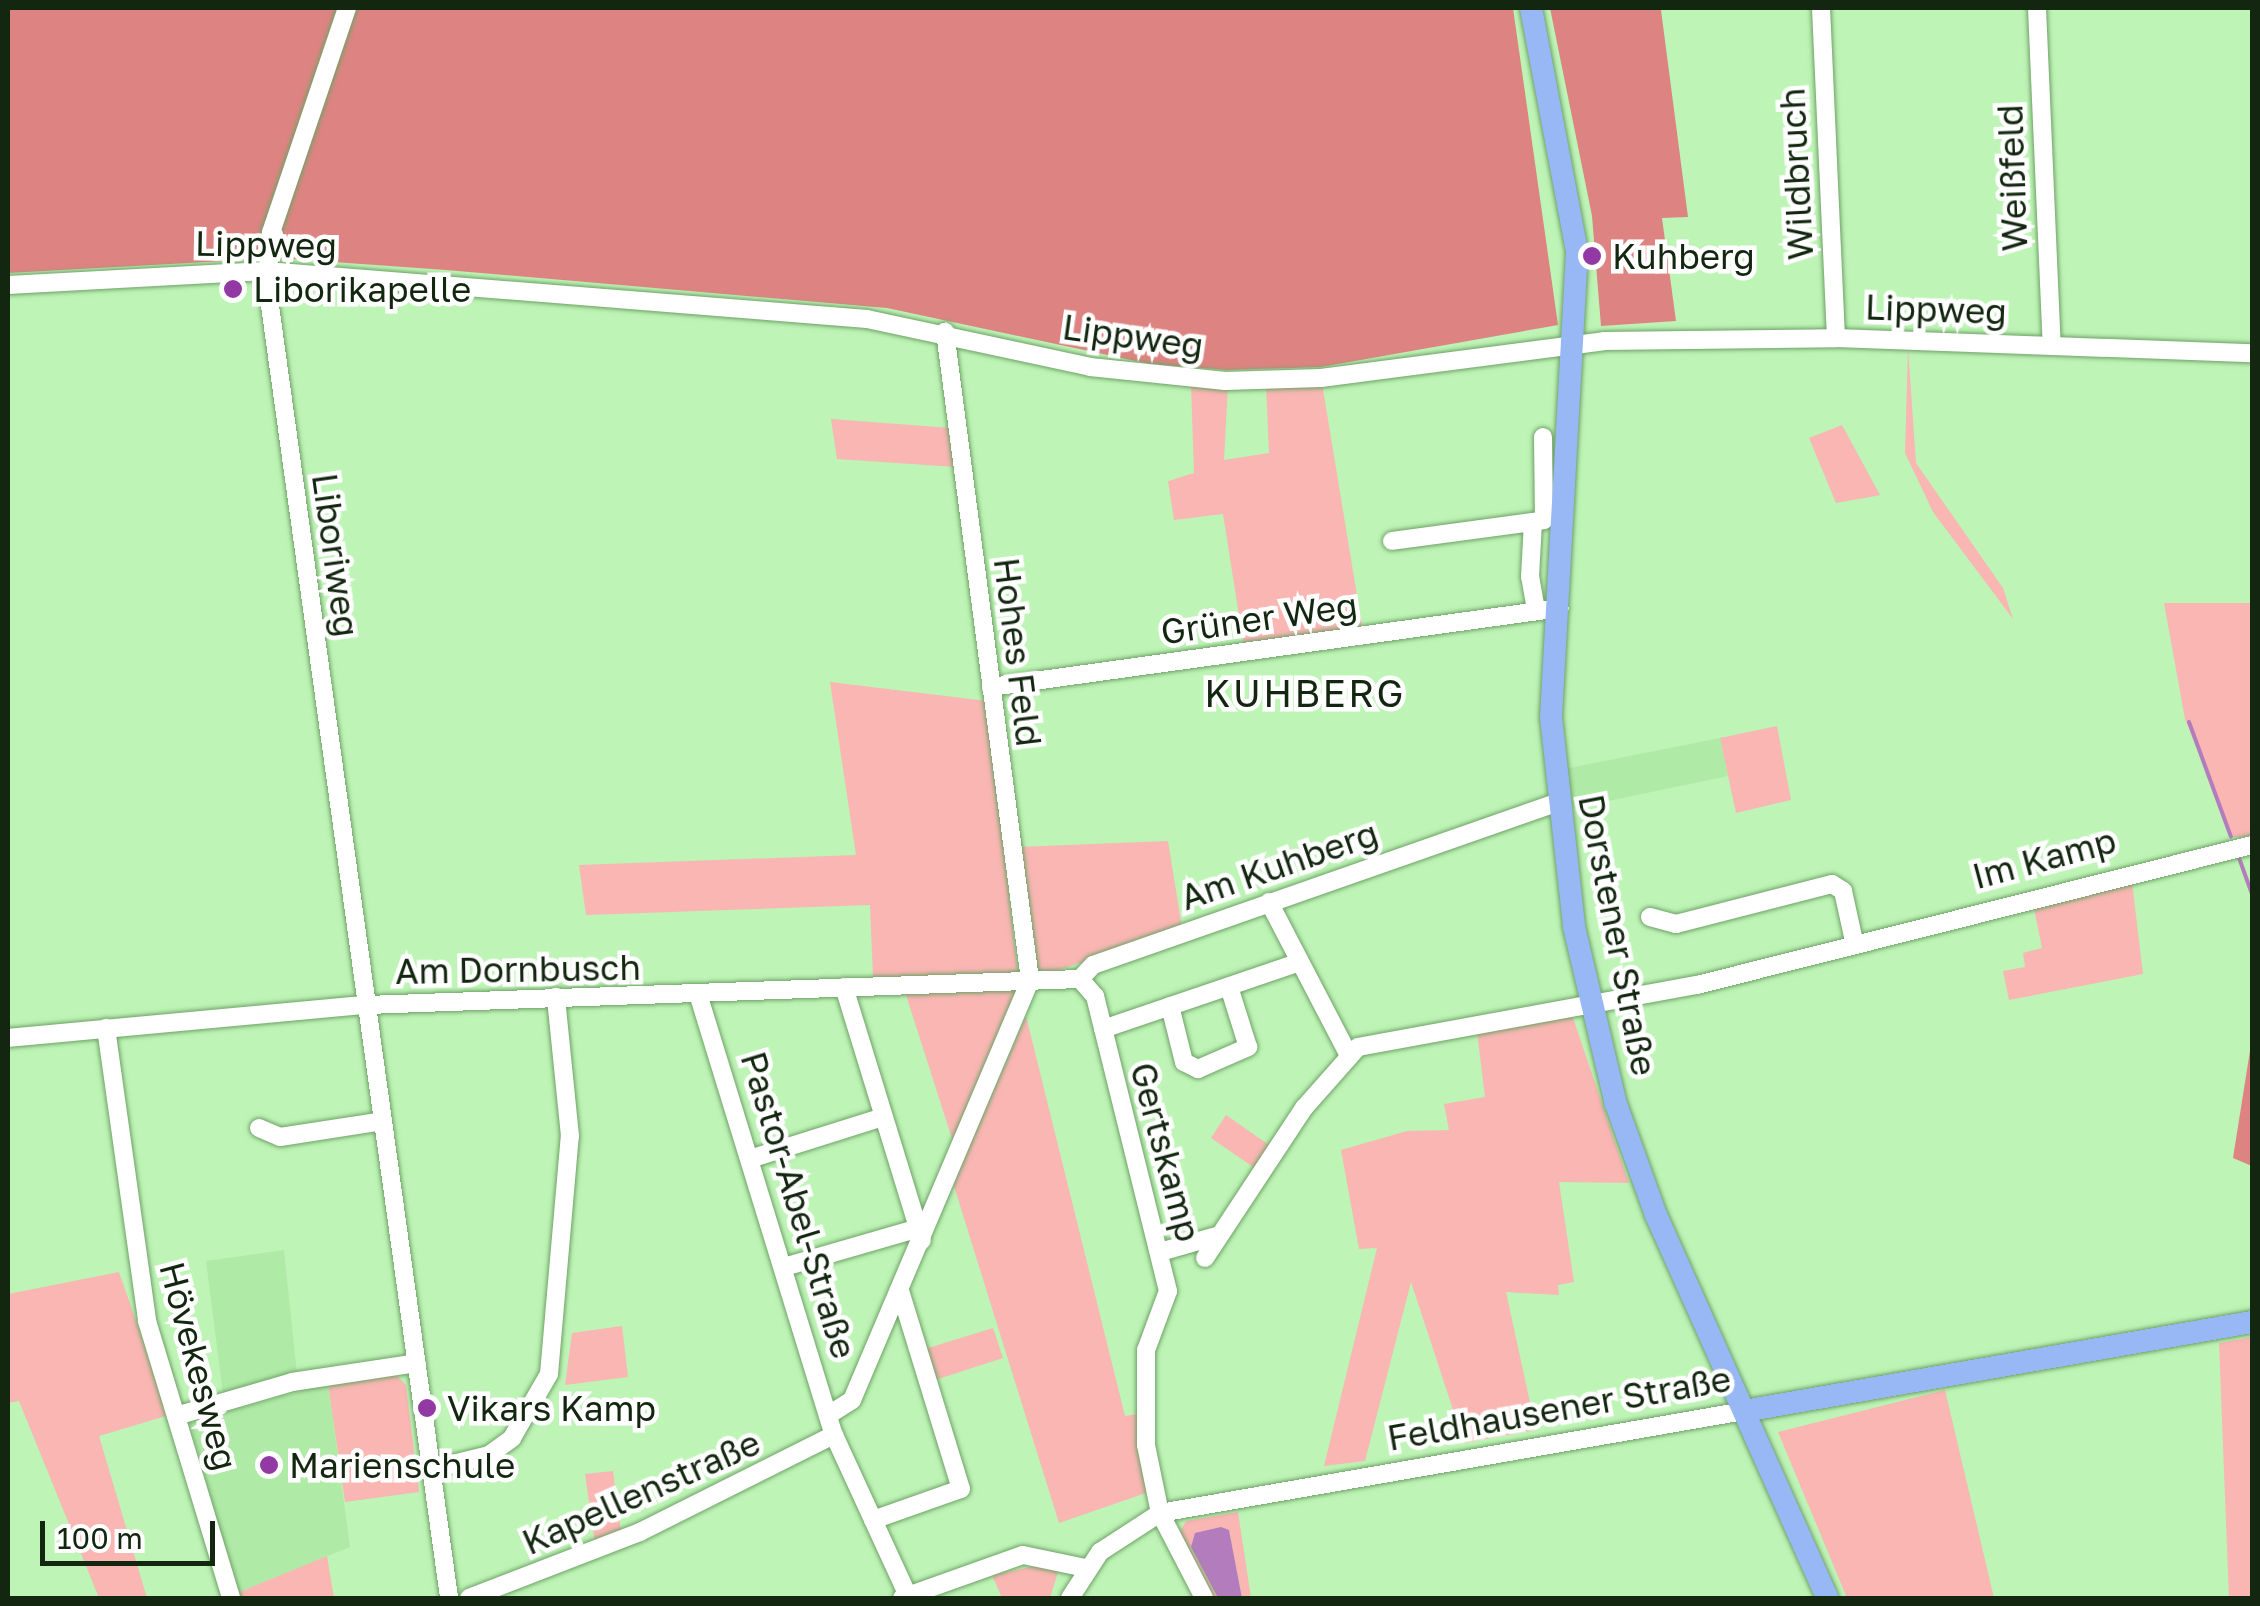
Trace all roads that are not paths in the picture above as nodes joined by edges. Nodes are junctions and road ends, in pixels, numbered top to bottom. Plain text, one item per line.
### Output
1 (347, 8) edge
2 (1531, 8) edge
3 (1821, 8) edge
4 (2038, 8) edge
5 (266, 271) junction
6 (8, 285) edge
7 (945, 332) junction
8 (1836, 338) junction
9 (1577, 342) junction
10 (2052, 346) junction
11 (2252, 353) edge
12 (1544, 436) dead end
13 (1533, 522) junction
14 (1392, 541) dead end
15 (1548, 609) junction
16 (990, 686) junction
17 (1554, 804) junction
18 (2252, 844) edge
19 (1269, 902) junction
20 (1650, 917) dead end
21 (1854, 942) junction
22 (1298, 963) junction
23 (1080, 979) junction
24 (1030, 980) junction
25 (844, 987) junction
26 (1230, 990) junction
27 (556, 997) junction
28 (699, 997) junction
29 (1590, 1004) junction
30 (367, 1005) junction
31 (1170, 1006) junction
32 (106, 1028) junction
33 (1103, 1029) junction
34 (8, 1038) edge
35 (1348, 1052) junction
36 (883, 1117) junction
37 (383, 1121) junction
38 (259, 1128) dead end
39 (750, 1159) junction
40 (919, 1234) junction
41 (1216, 1236) junction
42 (1160, 1252) junction
43 (1204, 1258) dead end
44 (784, 1267) junction
45 (900, 1291) junction
46 (2252, 1322) edge
47 (417, 1363) junction
48 (1744, 1411) junction
49 (830, 1414) junction
50 (176, 1416) junction
51 (834, 1435) junction
52 (432, 1469) junction
53 (1160, 1513) junction
54 (873, 1520) junction
55 (1086, 1568) junction
56 (905, 1597) edge
57 (231, 1598) edge
58 (449, 1598) edge
59 (470, 1598) edge
60 (1070, 1598) edge
61 (1204, 1598) edge
62 (1827, 1598) edge

1 - 5 street, Liboriweg
2 - 9 main road, Dorstener Straße
3 - 8 street, Wildbruch
4 - 10 street, Weißfeld
5 - 6 street, Lippweg
5 - 7 street, Lippweg
5 - 30 street, Liboriweg
7 - 9 street, Lippweg
7 - 16 street, Hohes Feld
8 - 9 street, Lippweg
8 - 10 street, Lippweg
9 - 15 main road, Dorstener Straße
10 - 11 street, Lippweg
12 - 13 street
13 - 14 street
13 - 15 street
15 - 16 street, Grüner Weg
15 - 17 main road, Dorstener Straße
16 - 24 street, Hohes Feld
17 - 19 street, Am Kuhberg
17 - 29 main road, Dorstener Straße
18 - 21 street, Im Kamp
19 - 22 street
19 - 23 street, Am Kuhberg
20 - 21 street
21 - 29 street, Im Kamp
22 - 26 street, Gertskamp
22 - 35 street
23 - 24 street, Am Kuhberg
23 - 33 street, Gertskamp
24 - 25 street, Am Dornbusch
24 - 40 street
25 - 28 street, Am Dornbusch
25 - 36 street
26 - 31 street, Gertskamp
26 - 31 street, Gertskamp
27 - 28 street, Am Dornbusch
27 - 30 street, Am Dornbusch
27 - 52 street
28 - 39 street, Pastor-Abel-Straße
29 - 35 street, Im Kamp
29 - 48 main road, Dorstener Straße
30 - 32 street, Am Dornbusch
30 - 37 street, Liboriweg
31 - 33 street, Gertskamp
32 - 34 street, Am Dornbusch
32 - 50 street, Hövekesweg
33 - 42 street, Gertskamp
35 - 41 street
36 - 39 street
36 - 40 street
37 - 38 street
37 - 47 street, Liboriweg
39 - 44 street, Pastor-Abel-Straße
40 - 44 street
40 - 45 street
41 - 42 street
41 - 43 street
42 - 53 street, Gertskamp
44 - 49 street, Pastor-Abel-Straße
45 - 49 street
45 - 54 street
46 - 48 main road, Feldhausener Straße
47 - 50 street
47 - 52 street, Liboriweg
48 - 53 street, Feldhausener Straße
48 - 62 main road, Dorstener Straße
49 - 51 street, Pastor-Abel-Straße
50 - 57 street, Hövekesweg
51 - 54 street, Pastor-Abel-Straße
51 - 59 street, Kapellenstraße
52 - 58 street, Liboriweg
53 - 55 street, Feldhausener Straße
53 - 61 street
54 - 56 street, Pastor-Abel-Straße
55 - 56 street
55 - 60 street, Feldhausener Straße

